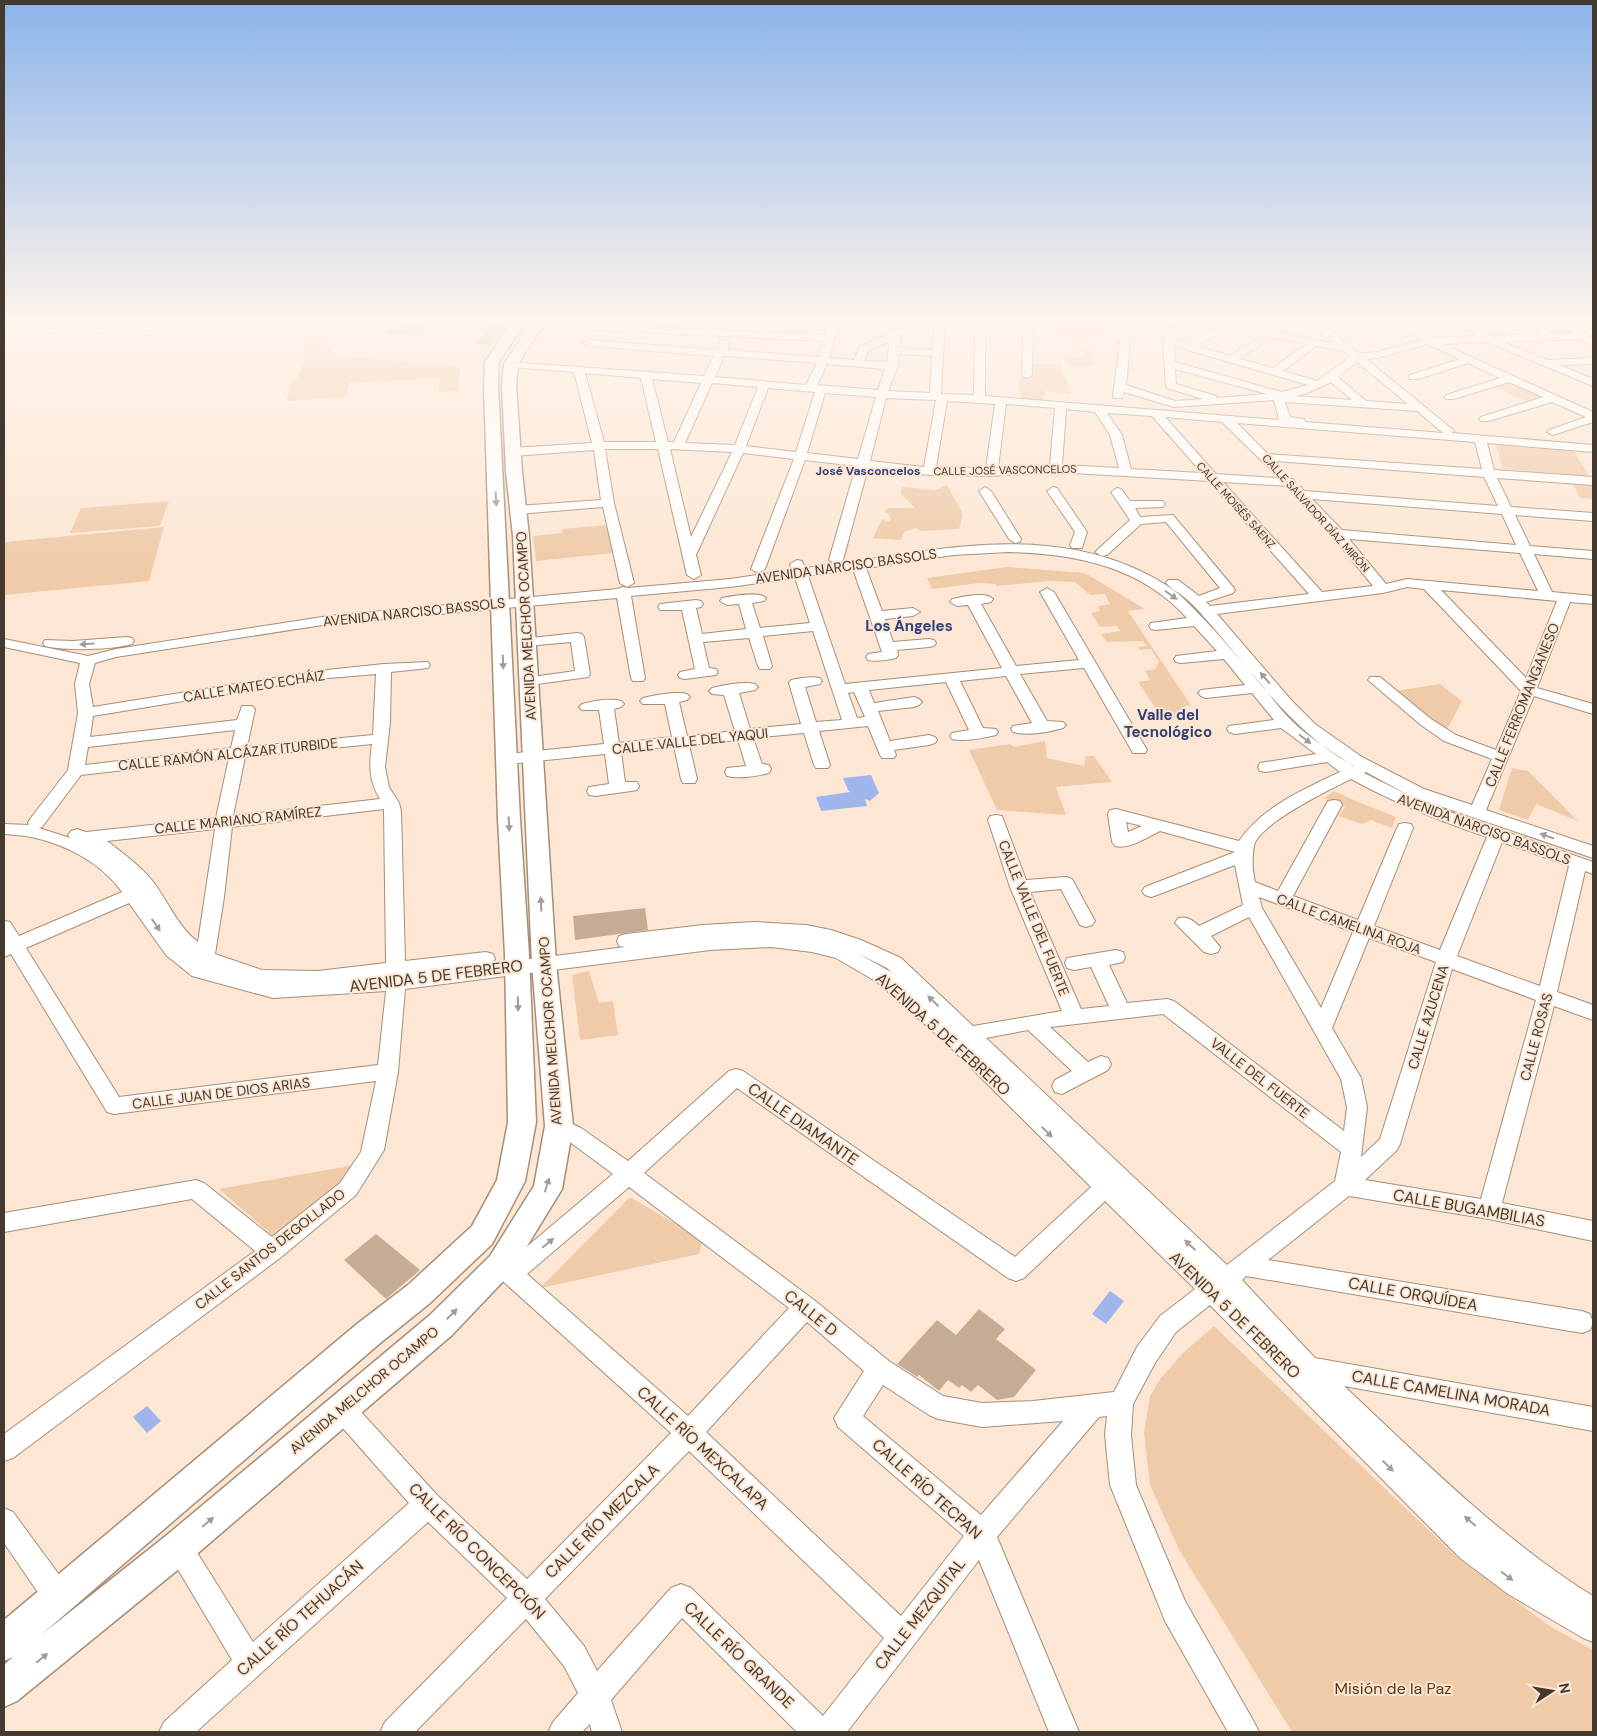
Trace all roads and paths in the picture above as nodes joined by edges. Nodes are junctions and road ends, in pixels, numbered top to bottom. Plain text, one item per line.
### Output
1 (496, 400) edge
2 (511, 400) edge
3 (585, 400) edge
4 (652, 400) edge
5 (698, 400) edge
6 (758, 400) edge
7 (813, 400) edge
8 (880, 400) edge
9 (938, 400) edge
10 (990, 400) edge
11 (1157, 400) edge
12 (1217, 400) edge
13 (1246, 400) edge
14 (1281, 400) edge
15 (1316, 400) edge
16 (1358, 400) edge
17 (1411, 400) edge
18 (1546, 400) edge
19 (1557, 400) edge
20 (1001, 401) junction
21 (1224, 402) junction
22 (1363, 404) junction
23 (1061, 405) junction
24 (1098, 408) junction
25 (1421, 408) junction
26 (1155, 413) junction
27 (1593, 417) edge
28 (1226, 419) junction
29 (1485, 419) dead end
30 (1554, 432) dead end
31 (1481, 441) junction
32 (662, 445) junction
33 (678, 445) junction
34 (599, 446) junction
35 (739, 448) junction
36 (1593, 448) edge
37 (513, 452) junction
38 (801, 455) junction
39 (1266, 457) junction
40 (864, 463) junction
41 (1056, 468) junction
42 (1125, 470) junction
43 (929, 471) junction
44 (991, 472) junction
45 (504, 473) junction
46 (1489, 474) junction
47 (1210, 476) junction
48 (1593, 481) edge
49 (1289, 482) junction
50 (1053, 490) dead end
51 (985, 491) dead end
52 (1117, 492) dead end
53 (1150, 494) dead end
54 (1300, 494) junction
55 (608, 503) junction
56 (1158, 504) junction
57 (1126, 506) junction
58 (518, 510) junction
59 (1506, 510) junction
60 (1593, 516) edge
61 (1169, 518) junction
62 (1137, 521) junction
63 (1338, 534) junction
64 (1015, 539) junction
65 (1077, 545) junction
66 (1526, 549) junction
67 (1102, 552) junction
68 (900, 555) junction
69 (1593, 555) edge
70 (689, 556) junction
71 (836, 560) junction
72 (858, 564) junction
73 (758, 568) junction
74 (798, 569) junction
75 (694, 576) junction
76 (1428, 585) junction
77 (625, 587) junction
78 (1383, 589) junction
79 (1048, 592) dead end
80 (1318, 596) junction
81 (1547, 596) junction
82 (512, 598) junction
83 (759, 598) dead end
84 (1565, 598) junction
85 (744, 599) junction
86 (1593, 600) edge
87 (727, 601) dead end
88 (956, 602) dead end
89 (665, 607) dead end
90 (1200, 611) junction
91 (913, 612) dead end
92 (876, 616) junction
93 (818, 626) junction
94 (1156, 626) dead end
95 (754, 632) junction
96 (5, 637) edge
97 (695, 638) junction
98 (527, 642) junction
99 (149, 643) junction
100 (929, 643) dead end
101 (887, 647) junction
102 (1228, 654) junction
103 (873, 657) dead end
104 (1180, 659) dead end
105 (88, 660) junction
106 (1088, 663) junction
107 (423, 665) dead end
108 (766, 666) dead end
109 (384, 668) junction
110 (1009, 671) junction
111 (685, 675) dead end
112 (951, 677) junction
113 (638, 678) dead end
114 (1375, 680) dead end
115 (530, 681) junction
116 (815, 681) dead end
117 (860, 686) junction
118 (750, 687) dead end
119 (1256, 688) junction
120 (839, 689) junction
121 (1530, 690) junction
122 (1206, 693) dead end
123 (648, 701) dead end
124 (914, 702) dead end
125 (587, 707) dead end
126 (1593, 708) edge
127 (86, 713) junction
128 (871, 715) junction
129 (1225, 716) dead end
130 (851, 721) junction
131 (1285, 723) junction
132 (808, 725) junction
133 (1058, 725) dead end
134 (1042, 727) junction
135 (1019, 729) dead end
136 (743, 732) junction
137 (958, 736) dead end
138 (680, 738) junction
139 (380, 739) junction
140 (929, 740) dead end
141 (82, 743) junction
142 (612, 745) junction
143 (1140, 750) dead end
144 (237, 753) junction
145 (532, 753) junction
146 (506, 756) junction
147 (1329, 757) junction
148 (1501, 757) junction
149 (820, 765) dead end
150 (1267, 768) dead end
151 (1360, 769) junction
152 (76, 771) junction
153 (733, 772) dead end
154 (688, 780) dead end
155 (595, 791) dead end
156 (391, 802) junction
157 (1334, 805) dead end
158 (1477, 813) junction
159 (4, 819) edge
160 (224, 820) junction
161 (996, 820) dead end
162 (36, 823) junction
163 (1158, 825) dead end
164 (1404, 828) dead end
165 (4, 829) edge
166 (1496, 835) junction
167 (85, 838) junction
168 (1245, 852) junction
169 (1588, 861) edge
170 (1246, 886) junction
171 (1019, 887) junction
172 (1150, 890) dead end
173 (141, 891) junction
174 (1282, 899) junction
175 (1253, 908) junction
176 (1086, 921) dead end
177 (4, 927) edge
178 (1363, 930) junction
179 (10, 947) edge
180 (1211, 947) dead end
181 (205, 957) junction
182 (531, 960) junction
183 (1446, 960) junction
184 (1074, 964) dead end
185 (396, 977) junction
186 (1547, 996) junction
187 (1166, 1006) joint
188 (1121, 1011) junction
189 (1593, 1013) edge
190 (1074, 1016) junction
191 (1032, 1022) junction
192 (1322, 1028) junction
193 (960, 1036) junction
194 (388, 1072) junction
195 (1062, 1086) dead end
196 (559, 1126) junction
197 (1352, 1149) junction
198 (629, 1174) junction
199 (1345, 1186) junction
200 (1104, 1188) junction
201 (1489, 1210) junction
202 (4, 1222) edge
203 (1593, 1231) edge
204 (272, 1251) junction
205 (506, 1270) junction
206 (1227, 1278) junction
207 (806, 1307) junction
208 (1582, 1322) dead end
209 (1308, 1368) junction
210 (880, 1369) junction
211 (1121, 1403) junction
212 (1093, 1406) junction
213 (342, 1409) junction
214 (1593, 1419) edge
215 (689, 1433) junction
216 (4, 1449) edge
217 (428, 1504) junction
218 (4, 1521) edge
219 (982, 1534) junction
220 (179, 1547) junction
221 (58, 1597) junction
222 (527, 1598) junction
223 (1593, 1612) edge
224 (1593, 1628) edge
225 (902, 1636) junction
226 (4, 1643) edge
227 (250, 1662) junction
228 (4, 1688) edge
229 (595, 1696) junction
230 (174, 1732) edge
231 (395, 1732) edge
232 (563, 1732) edge
233 (607, 1732) edge
234 (818, 1732) edge
235 (829, 1732) edge
236 (1064, 1732) edge
237 (1244, 1732) edge

1 - 45 main road, AVENIDA MELCHOR OCAMPO
2 - 37 main road, AVENIDA MELCHOR OCAMPO
3 - 34 street
4 - 32 street
5 - 33 street
6 - 35 street
7 - 38 street
8 - 40 street
9 - 43 street
10 - 20 street
11 - 21 street
12 - 21 street
13 - 21 street
14 - 25 street
15 - 22 street
16 - 22 street
17 - 25 street
18 - 29 street
19 - 27 street
20 - 23 street
20 - 44 street
22 - 25 street
23 - 24 street
23 - 41 street
24 - 26 street
24 - 42 street
26 - 28 street
26 - 47 street, CALLE MOISÉS SÁENZ
27 - 30 street
28 - 31 street
28 - 39 street, CALLE SALVADOR DÍAZ MIRÓN
31 - 36 street
31 - 46 street
32 - 33 street, CALLE JOSÉ VASCONCELOS
32 - 34 street, CALLE JOSÉ VASCONCELOS
32 - 70 street
33 - 35 street, CALLE JOSÉ VASCONCELOS
34 - 37 street, CALLE JOSÉ VASCONCELOS
34 - 55 street
35 - 38 street, CALLE JOSÉ VASCONCELOS
35 - 70 street
37 - 45 main road, AVENIDA MELCHOR OCAMPO
38 - 40 street, CALLE JOSÉ VASCONCELOS
38 - 73 street
39 - 46 street
39 - 49 street, CALLE SALVADOR DÍAZ MIRÓN
40 - 43 street, CALLE JOSÉ VASCONCELOS
40 - 71 street
41 - 42 street, CALLE JOSÉ VASCONCELOS
41 - 44 street, CALLE JOSÉ VASCONCELOS
42 - 47 street, CALLE JOSÉ VASCONCELOS
43 - 44 street, CALLE JOSÉ VASCONCELOS
45 - 58 main road, AVENIDA MELCHOR OCAMPO
45 -> 82 main road, AVENIDA MELCHOR OCAMPO
46 - 48 street
46 - 59 street
47 - 49 street, CALLE JOSÉ VASCONCELOS
47 - 80 street, CALLE MOISÉS SÁENZ
49 - 54 street, CALLE SALVADOR DÍAZ MIRÓN
50 - 65 street
51 - 64 street
52 - 57 street
53 - 56 street
54 - 59 street
54 - 63 street, CALLE SALVADOR DÍAZ MIRÓN
55 - 58 street
55 - 77 street
56 - 57 street
56 - 61 street
57 - 62 street
58 - 82 main road, AVENIDA MELCHOR OCAMPO
59 - 60 street
59 - 66 street
61 - 62 street
61 - 90 street
62 - 67 street
63 - 66 street
63 - 78 street, CALLE SALVADOR DÍAZ MIRÓN
64 - 65 street, AVENIDA NARCISO BASSOLS
64 - 68 street, AVENIDA NARCISO BASSOLS
65 - 67 street, AVENIDA NARCISO BASSOLS
66 - 69 street
66 - 81 street
67 - 90 street, AVENIDA NARCISO BASSOLS
68 - 71 street, AVENIDA NARCISO BASSOLS
68 - 72 street, AVENIDA NARCISO BASSOLS
68 -> 90 street, AVENIDA NARCISO BASSOLS
70 - 75 street
71 - 74 street, AVENIDA NARCISO BASSOLS
72 - 74 street, AVENIDA NARCISO BASSOLS
72 - 92 street
73 - 74 street, AVENIDA NARCISO BASSOLS
73 - 75 street, AVENIDA NARCISO BASSOLS
74 - 77 street, AVENIDA NARCISO BASSOLS
74 - 93 street
75 - 77 street, AVENIDA NARCISO BASSOLS
76 - 78 street
76 - 81 street
76 - 121 street
77 - 82 street, AVENIDA NARCISO BASSOLS
77 - 113 street
78 - 80 street, CALLE SALVADOR DÍAZ MIRÓN
79 - 106 street
80 - 90 street, CALLE SALVADOR DÍAZ MIRÓN
81 - 84 street
82 - 98 main road, AVENIDA MELCHOR OCAMPO
82 - 99 street, AVENIDA NARCISO BASSOLS
82 -> 146 main road, AVENIDA MELCHOR OCAMPO
83 - 85 street
84 - 86 street
84 - 121 street, CALLE FERROMANGANESO
85 - 87 street
85 - 95 street
88 - 110 street
89 - 97 street
90 - 94 street
90 - 102 street, AVENIDA NARCISO BASSOLS
151 -> 90 street, AVENIDA NARCISO BASSOLS
91 - 92 street
92 - 101 street
93 - 95 street
93 - 120 street
95 - 97 street
95 - 108 street
99 -> 96 street, AVENIDA NARCISO BASSOLS
96 - 105 street, AVENIDA NARCISO BASSOLS
97 - 111 street
98 - 115 main road, AVENIDA MELCHOR OCAMPO
98 - 115 street
99 - 105 street, AVENIDA NARCISO BASSOLS
100 - 101 street
101 - 103 street
102 - 104 street
102 - 119 street, AVENIDA NARCISO BASSOLS
105 - 127 street
106 - 110 street
106 - 143 street
107 - 109 street, CALLE MATEO ECHÁIZ
109 - 127 street, CALLE MATEO ECHÁIZ
109 - 139 street, CALLE SANTOS DEGOLLADO
110 - 112 street
110 - 134 street
112 - 117 street
112 - 137 street
114 - 148 street
115 - 145 main road, AVENIDA MELCHOR OCAMPO
116 - 132 street
117 - 120 street
117 - 128 street
118 - 136 street
119 - 122 street
119 - 131 street, AVENIDA NARCISO BASSOLS
120 - 130 street
121 - 126 street
121 - 148 street, CALLE FERROMANGANESO
123 - 138 street
124 - 128 street, CALLE VALLE DEL YAQUI
125 - 142 street
127 - 141 street
128 - 130 street, CALLE VALLE DEL YAQUI
128 - 140 street
129 - 131 street
130 - 132 street, CALLE VALLE DEL YAQUI
131 -> 147 street, AVENIDA NARCISO BASSOLS
132 - 136 street, CALLE VALLE DEL YAQUI
132 - 149 street
133 - 134 street
134 - 135 street
136 - 138 street, CALLE VALLE DEL YAQUI
136 - 153 street
138 - 142 street, CALLE VALLE DEL YAQUI
138 - 154 street
139 - 144 street, CALLE RAMÓN ALCÁZAR ITURBIDE
139 - 156 street, CALLE SANTOS DEGOLLADO
141 - 144 street
141 - 152 street
142 - 145 street, CALLE VALLE DEL YAQUI
142 - 155 street
144 - 152 street, CALLE RAMÓN ALCÁZAR ITURBIDE
144 - 160 street
145 - 146 street, CALLE VALLE DEL YAQUI
182 -> 145 main road, AVENIDA MELCHOR OCAMPO
146 -> 182 main road, AVENIDA MELCHOR OCAMPO
147 - 150 street
147 - 151 street, AVENIDA NARCISO BASSOLS
148 - 158 street, CALLE FERROMANGANESO
151 - 158 street, AVENIDA NARCISO BASSOLS
151 - 166 street, AVENIDA NARCISO BASSOLS
151 - 168 street
152 - 162 street
156 - 160 street, CALLE MARIANO RAMÍREZ
156 - 185 street, CALLE SANTOS DEGOLLADO
157 - 174 street
169 -> 158 street, AVENIDA NARCISO BASSOLS
159 - 162 street, AVENIDA 5 DE FEBRERO
160 - 167 street, CALLE MARIANO RAMÍREZ
160 - 181 street
161 - 171 street, CALLE VALLE DEL FUERTE
162 - 167 street, AVENIDA 5 DE FEBRERO
163 - 168 street
164 - 178 street
165 - 173 street, AVENIDA 5 DE FEBRERO
166 - 169 street, AVENIDA NARCISO BASSOLS
166 - 183 street, CALLE AZUCENA
167 - 173 street, AVENIDA 5 DE FEBRERO
168 - 170 street
168 - 172 street
169 - 186 street, CALLE ROSAS
170 - 174 street, CALLE CAMELINA ROJA
170 - 175 street
171 - 176 street
171 - 190 street, CALLE VALLE DEL FUERTE
173 - 179 street
173 - 181 street, AVENIDA 5 DE FEBRERO
173 -> 185 street, AVENIDA 5 DE FEBRERO
174 - 178 street, CALLE CAMELINA ROJA
175 - 180 street
175 - 192 street
177 - 179 street, CALLE JUAN DE DIOS ARIAS
178 - 183 street, CALLE CAMELINA ROJA
178 - 192 street
179 - 194 street, CALLE JUAN DE DIOS ARIAS
181 - 185 street, AVENIDA 5 DE FEBRERO
182 - 185 street, AVENIDA 5 DE FEBRERO
182 - 193 street, AVENIDA 5 DE FEBRERO
182 - 196 main road, AVENIDA MELCHOR OCAMPO
182 -> 221 main road, AVENIDA MELCHOR OCAMPO
183 - 186 street, CALLE CAMELINA ROJA
183 - 199 street, CALLE AZUCENA
184 - 188 street
185 - 194 street, CALLE SANTOS DEGOLLADO
186 - 189 street, CALLE CAMELINA ROJA
186 - 201 street, CALLE ROSAS
187 - 188 street, CALLE VALLE DEL FUERTE
187 - 197 street, VALLE DEL FUERTE
188 - 190 street, CALLE VALLE DEL FUERTE
190 - 191 street, CALLE VALLE DEL FUERTE
191 - 193 street, CALLE VALLE DEL FUERTE
191 - 195 street
192 - 197 street
193 -> 200 street, AVENIDA 5 DE FEBRERO
206 -> 193 street, AVENIDA 5 DE FEBRERO
194 - 204 street, CALLE SANTOS DEGOLLADO
196 - 198 street, CALLE D
205 -> 196 main road, AVENIDA MELCHOR OCAMPO
197 - 199 street
198 - 200 street, CALLE DIAMANTE
205 -> 198 street, CALLE DIAMANTE
198 - 207 street, CALLE D
199 - 201 street, CALLE BUGAMBILIAS
199 - 206 street, CALLE AZUCENA
200 - 206 street, AVENIDA 5 DE FEBRERO
201 - 203 street, CALLE BUGAMBILIAS
202 - 204 street
204 - 216 street, CALLE SANTOS DEGOLLADO
213 -> 205 main road, AVENIDA MELCHOR OCAMPO
205 - 215 street, CALLE RÍO MEXCALAPA
206 - 208 street, CALLE ORQUÍDEA
206 - 209 street, AVENIDA 5 DE FEBRERO
206 - 211 street, CALLE AZUCENA
206 -> 224 street, AVENIDA 5 DE FEBRERO
207 - 210 street, CALLE D
207 - 215 street, CALLE RÍO MEZCALA
209 - 214 street, CALLE CAMELINA MORADA
223 -> 209 street, AVENIDA 5 DE FEBRERO
210 - 212 street, CALLE D
210 - 219 street, CALLE RÍO TECPAN
211 - 212 street
211 - 237 street
212 - 219 street, CALLE MEZQUITAL
213 - 217 street, CALLE RÍO CONCEPCIÓN
220 -> 213 main road, AVENIDA MELCHOR OCAMPO
215 - 222 street, CALLE RÍO MEZCALA
215 - 225 street, CALLE RÍO MEXCALAPA
217 - 222 street, CALLE RÍO CONCEPCIÓN
217 - 227 street, CALLE RÍO TEHUACÁN
218 - 221 street
219 - 225 street, CALLE MEZQUITAL
219 - 236 street, CALLE RÍO TECPAN
220 - 227 street
228 -> 220 main road, AVENIDA MELCHOR OCAMPO
221 - 226 main road, AVENIDA MELCHOR OCAMPO
222 - 229 street, CALLE RÍO CONCEPCIÓN
222 - 231 street, CALLE RÍO MEZCALA
225 - 235 street, CALLE MEZQUITAL
227 - 230 street, CALLE RÍO TEHUACÁN
229 - 232 street, CALLE RÍO GRANDE
229 - 233 street, CALLE RÍO CONCEPCIÓN
229 - 234 street, CALLE RÍO GRANDE

